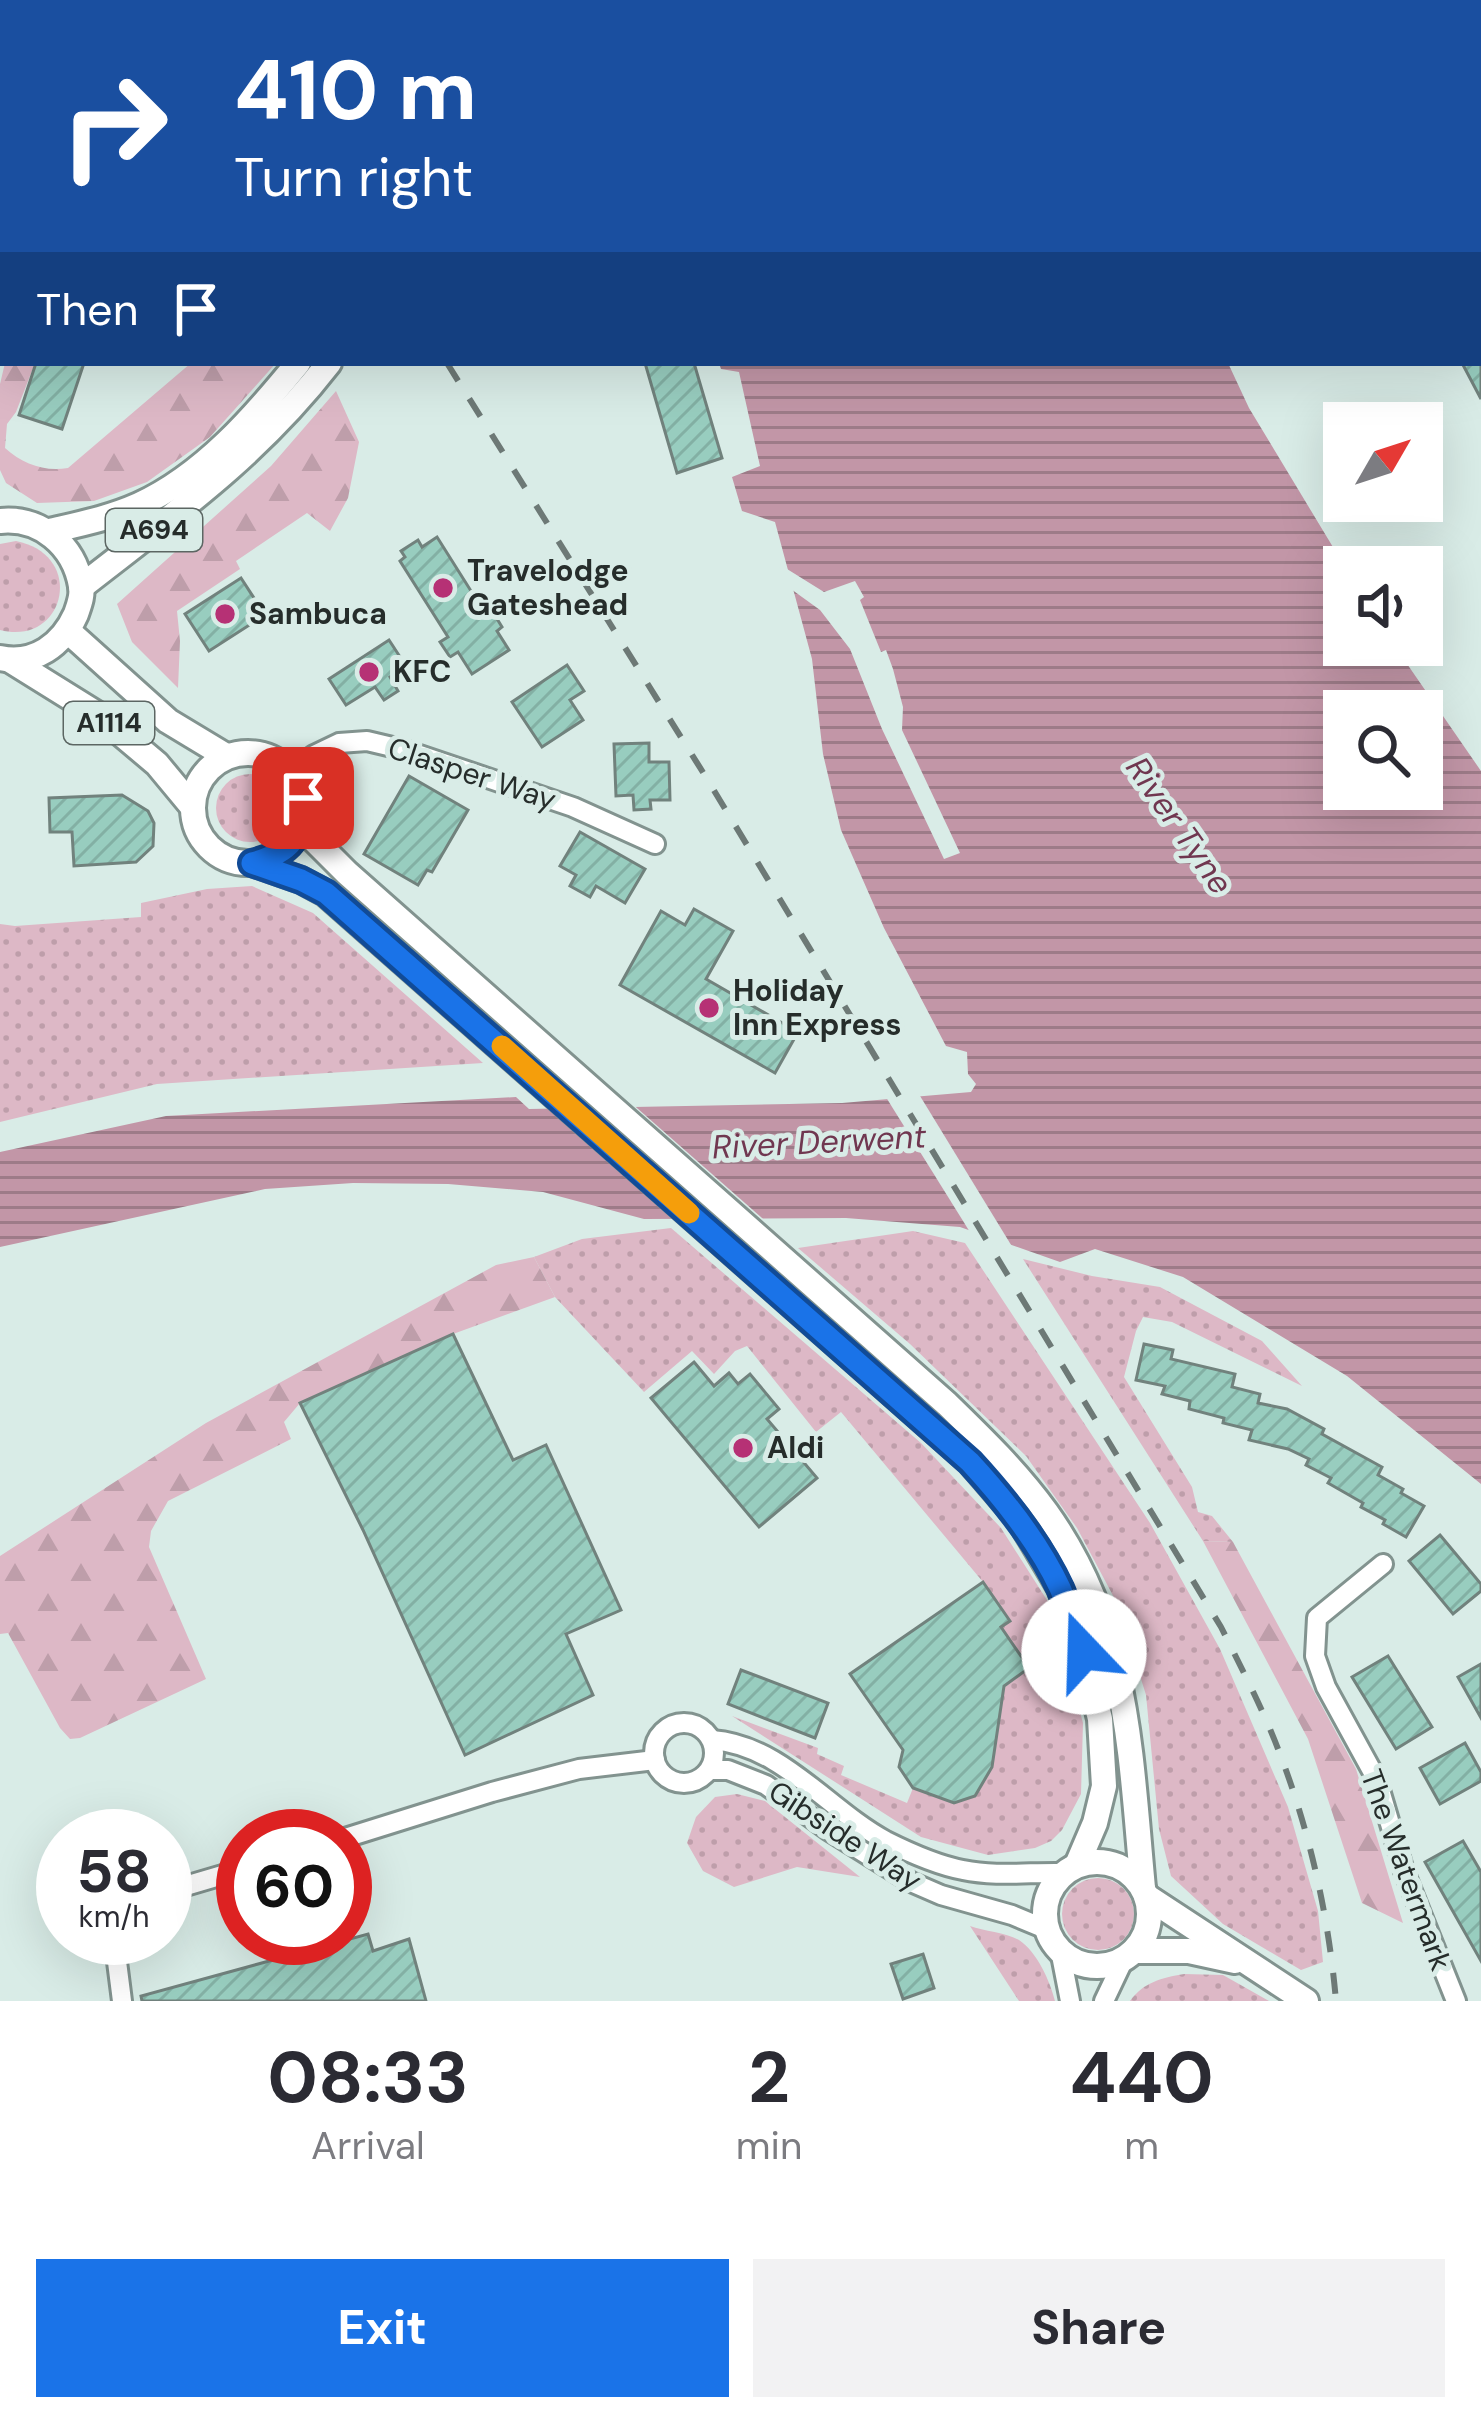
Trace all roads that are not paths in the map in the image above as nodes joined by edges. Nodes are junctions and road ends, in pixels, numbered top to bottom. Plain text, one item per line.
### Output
1 (295, 366) edge
2 (326, 366) edge
3 (219, 465) junction
4 (0, 521) edge
5 (50, 531) junction
6 (81, 587) junction
7 (68, 632) junction
8 (5, 659) edge
9 (226, 756) junction
10 (290, 772) junction
11 (191, 805) junction
12 (301, 827) junction
13 (655, 844) dead end
14 (252, 863) junction
15 (1383, 1564) dead end
16 (712, 1740) junction
17 (655, 1760) junction
18 (710, 1770) junction
19 (372, 1830) edge
20 (1071, 1869) junction
21 (1145, 1892) junction
22 (1054, 1940) junction
23 (1129, 1955) junction
24 (117, 1965) edge
25 (1255, 1966) junction
26 (122, 2001) edge
27 (1070, 2001) edge
28 (1104, 2001) edge
29 (1306, 2001) edge
30 (1456, 2001) edge

1 - 3 main road, A694
2 - 3 main road, A694
3 - 5 main road, A694
3 - 6 main road, A694
4 - 5 main road, A694
5 - 6 main road, A694
6 - 7 main road, A694
7 - 8 main road
7 - 9 main road, A1114
8 - 11 main road, A1114
9 - 10 main road, A1114
9 - 11 main road
10 - 12 main road
10 - 13 street, Clasper Way
11 - 14 main road, A1114
12 - 14 main road
12 - 21 main road
14 - 20 main road, A1114
15 - 30 street, The Watermark
16 - 17 street, Gibside Way
16 - 18 street
16 - 20 street, Gibside Way
17 - 18 street, Gibside Way
17 - 19 street, Gibside Way
18 - 22 street, Gibside Way
20 - 21 main road
20 - 22 main road
21 - 23 main road
21 - 25 main road
22 - 23 main road
22 - 27 street
23 - 25 main road
23 - 28 street
24 - 26 street
25 - 29 main road

